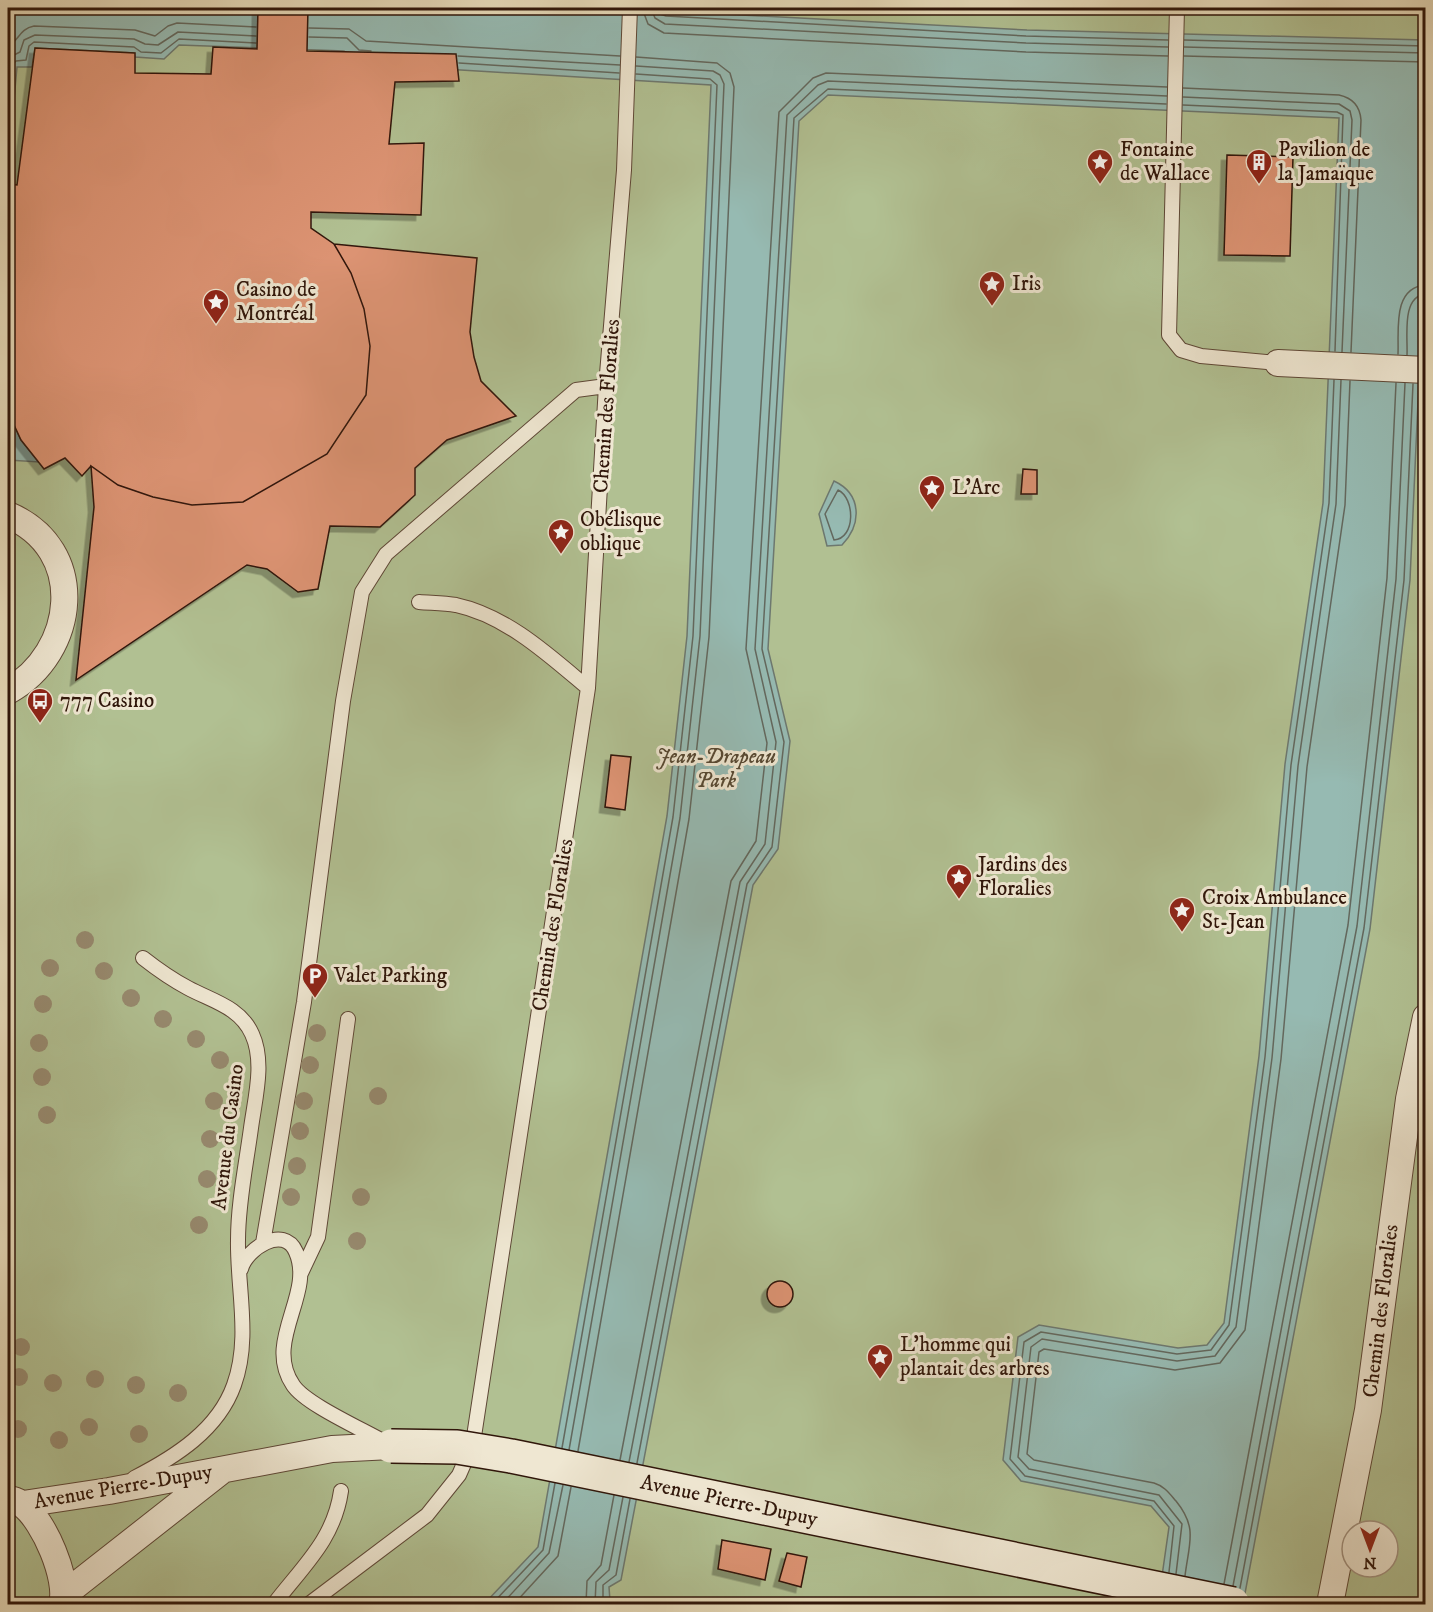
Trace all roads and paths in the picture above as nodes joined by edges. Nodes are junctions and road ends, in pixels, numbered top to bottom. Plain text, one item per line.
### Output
1 (630, 8) edge
2 (1177, 14) edge
3 (1278, 363) joint
4 (1425, 370) edge
5 (606, 387) junction
6 (8, 515) edge
7 (419, 602) dead end
8 (41, 666) junction
9 (588, 688) junction
10 (8, 691) edge
11 (8, 703) edge
12 (142, 958) dead end
13 (1425, 1017) edge
14 (348, 1019) dead end
15 (263, 1243) junction
16 (301, 1273) junction
17 (240, 1274) junction
18 (391, 1446) junction
19 (223, 1470) junction
20 (109, 1491) junction
21 (341, 1491) dead end
22 (15, 1501) edge
23 (64, 1599) edge
24 (274, 1605) edge
25 (309, 1605) edge
26 (1233, 1605) edge
27 (1330, 1605) edge

1 - 5 lane, Chemin des Floralies
2 - 3 lane
3 - 4 street
5 - 9 lane, Chemin des Floralies
5 - 15 lane
6 - 8 street
7 - 9 lane
8 - 10 street
8 - 11 street
9 - 25 lane, Chemin des Floralies
12 - 17 lane, Avenue du Casino
13 - 27 street, Chemin des Floralies
14 - 16 lane
15 - 16 lane
15 - 17 lane
16 - 18 lane
17 - 20 lane, Avenue du Casino
18 - 19 street, Avenue Pierre-Dupuy
18 - 26 street, Avenue Pierre-Dupuy, bridge
19 - 20 street, Avenue Pierre-Dupuy
19 - 23 street, Avenue Pierre-Dupuy
20 - 22 street, Avenue Pierre-Dupuy
21 - 24 lane
22 - 23 street

